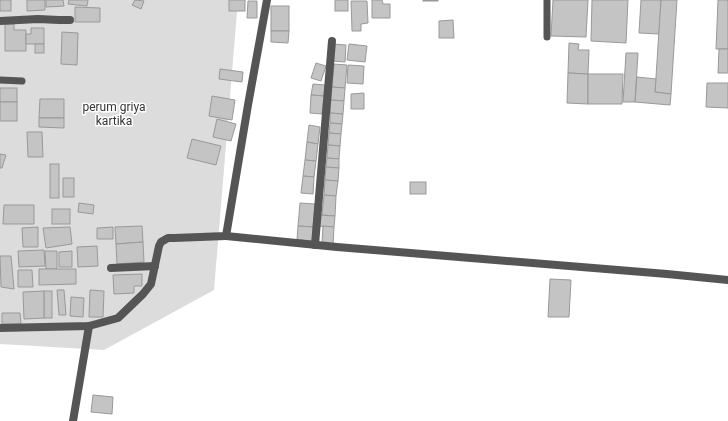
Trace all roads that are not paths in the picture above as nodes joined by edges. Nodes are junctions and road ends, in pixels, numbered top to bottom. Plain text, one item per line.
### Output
1 (267, 0) edge
2 (547, 0) edge
3 (70, 20) dead end
4 (0, 21) edge
5 (547, 37) dead end
6 (332, 40) dead end
7 (0, 80) edge
8 (22, 81) dead end
9 (226, 236) junction
10 (315, 245) junction
11 (155, 266) junction
12 (111, 268) dead end
13 (728, 280) edge
14 (89, 326) junction
15 (0, 328) edge
16 (73, 421) edge

1 - 9 street
2 - 5 lane
3 - 4 street
6 - 10 street
7 - 8 lane
9 - 10 street
9 - 11 street
10 - 13 street
11 - 12 street
11 - 14 street
14 - 15 street
14 - 16 street

